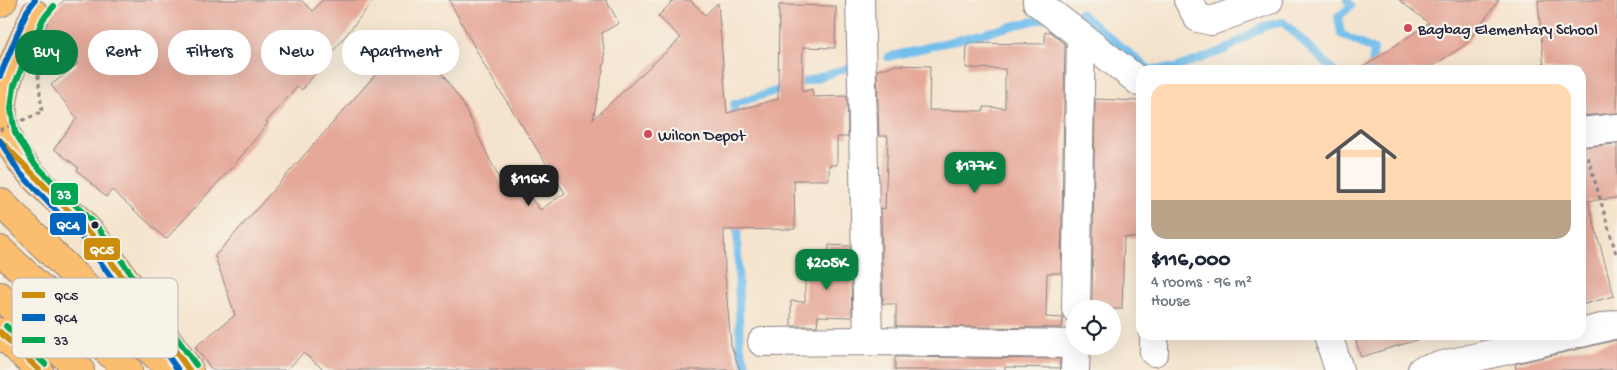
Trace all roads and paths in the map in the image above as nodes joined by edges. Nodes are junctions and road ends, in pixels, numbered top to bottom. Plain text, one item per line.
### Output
1 (3, 0) edge
2 (860, 0) edge
3 (1036, 0) edge
4 (1188, 0) edge
5 (1269, 0) edge
6 (0, 3) edge
7 (41, 7) edge
8 (1081, 36) junction
9 (0, 54) edge
10 (39, 75) edge
11 (1136, 79) edge
12 (1617, 128) edge
13 (0, 130) edge
14 (0, 140) edge
15 (1586, 141) edge
16 (1586, 149) edge
17 (26, 167) junction
18 (0, 202) edge
19 (0, 250) edge
20 (1617, 257) edge
21 (30, 278) edge
22 (77, 278) edge
23 (123, 278) edge
24 (0, 296) edge
25 (1076, 300) edge
26 (12, 307) edge
27 (1617, 324) edge
28 (1586, 331) edge
29 (0, 332) edge
30 (868, 340) junction
31 (1330, 340) edge
32 (1536, 340) edge
33 (762, 342) dead end
34 (12, 344) edge
35 (1066, 345) edge
36 (178, 355) edge
37 (1075, 355) edge
38 (27, 358) edge
39 (67, 358) edge
40 (115, 358) edge
41 (159, 358) edge
42 (39, 370) edge
43 (80, 370) edge
44 (128, 370) edge
45 (171, 370) edge
46 (189, 370) edge
47 (1075, 370) edge
48 (1339, 370) edge
49 (1422, 370) edge

1 - 6 main road
2 - 30 street
3 - 8 street
4 - 5 street
7 - 9 main road
7 - 17 main road
8 - 11 street
8 - 25 street
10 - 13 path, bridge
12 - 15 street
14 - 17 street
16 - 20 path
17 - 23 main road
18 - 22 main road
19 - 21 main road
24 - 26 main road
27 - 28 street
29 - 34 main road
30 - 33 street
30 - 35 street
31 - 48 street
32 - 49 street
36 - 46 main road
37 - 47 street
38 - 42 main road
39 - 43 main road
40 - 44 main road
41 - 45 main road

